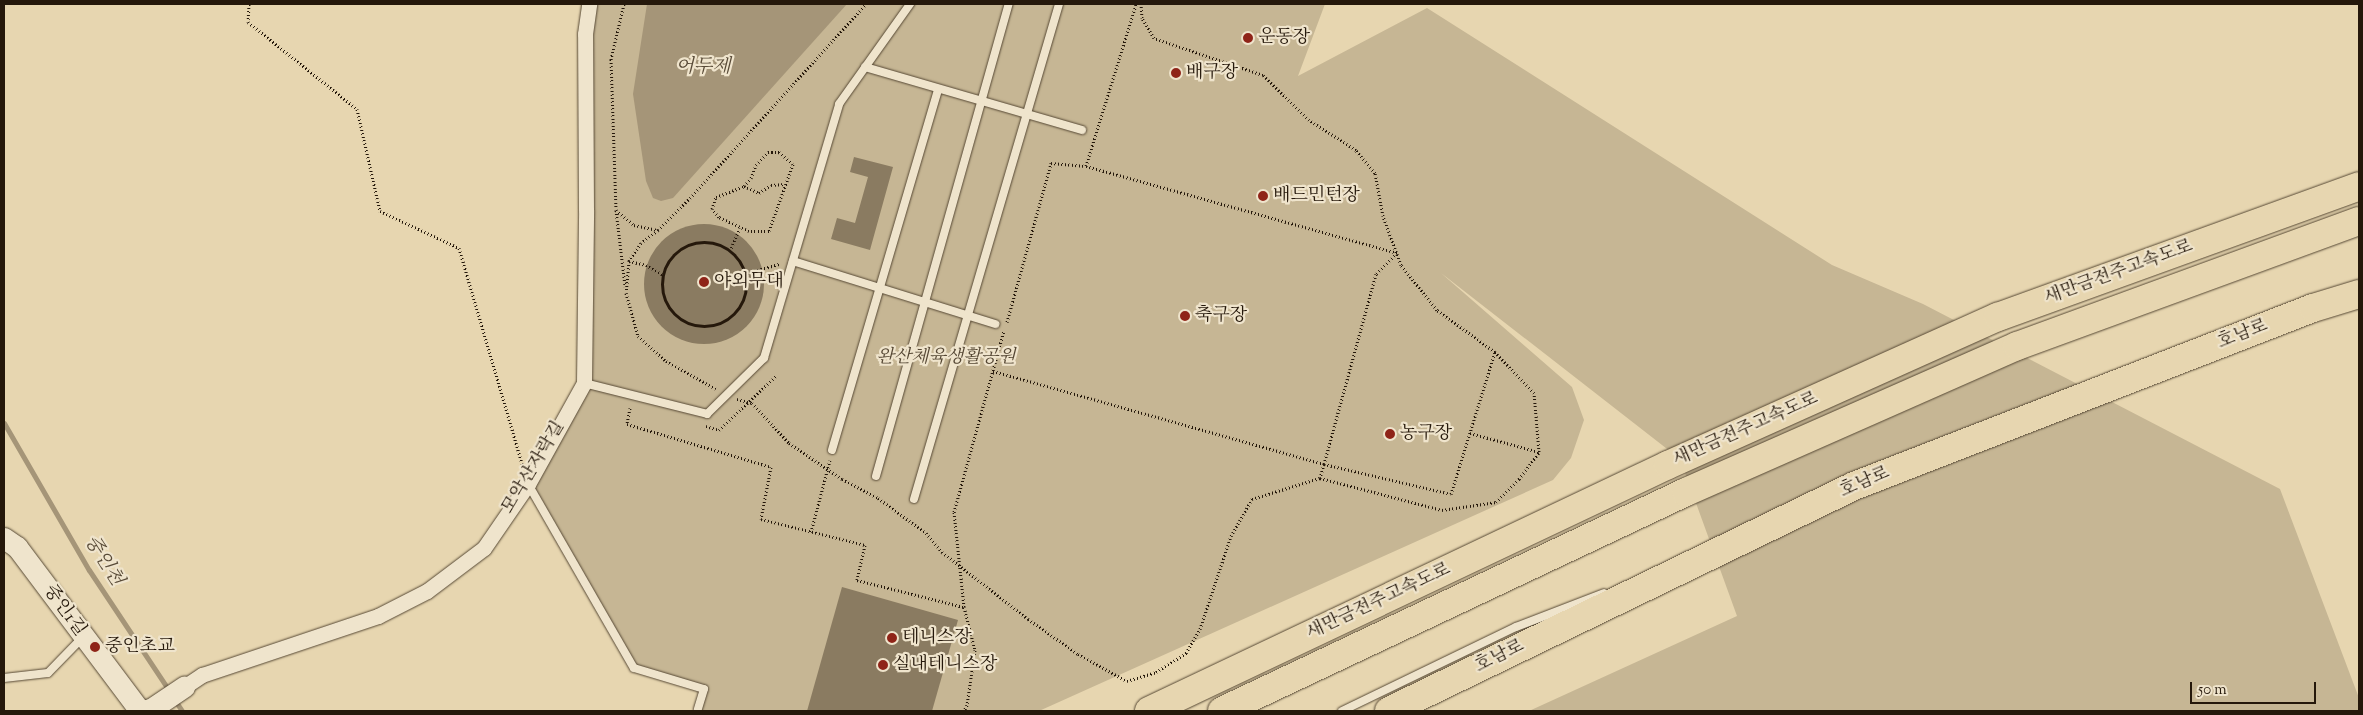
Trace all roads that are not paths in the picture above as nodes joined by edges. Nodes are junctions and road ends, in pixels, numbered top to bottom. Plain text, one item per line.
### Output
1 (589, 4) edge
2 (910, 4) edge
3 (1009, 4) edge
4 (1059, 4) edge
5 (865, 67) junction
6 (938, 89) junction
7 (982, 101) junction
8 (1027, 114) junction
9 (1082, 130) dead end
10 (2359, 186) edge
11 (2359, 220) edge
12 (793, 261) junction
13 (880, 288) junction
14 (2359, 294) edge
15 (925, 302) junction
16 (2359, 309) edge
17 (968, 315) junction
18 (995, 324) dead end
19 (584, 383) junction
20 (832, 450) road end
21 (876, 476) dead end
22 (528, 484) junction
23 (914, 499) dead end
24 (1752, 535) junction
25 (4, 538) edge
26 (1652, 574) dead end
27 (1616, 588) dead end
28 (83, 637) junction
29 (4, 678) edge
30 (184, 687) joint
31 (698, 709) dead end
32 (144, 710) edge
33 (1149, 711) edge
34 (1222, 711) edge
35 (1342, 711) edge
36 (1389, 711) edge
37 (1423, 711) edge

1 - 19 street, 모악산자락길
2 - 5 lane
3 - 7 lane
4 - 8 lane
5 - 6 lane
5 - 12 lane
6 - 7 lane
6 - 13 lane
7 - 8 lane
7 - 15 lane
8 - 9 lane
8 - 17 lane
10 - 33 highway, 새만금전주고속도로
11 - 34 highway, 새만금전주고속도로
12 - 13 lane
12 - 19 lane
13 - 15 lane
13 - 20 lane
14 - 24 highway, 호남로
15 - 17 lane
15 - 21 lane
16 - 37 highway, 호남로
17 - 18 lane
17 - 23 lane
19 - 22 street, 모악산자락길
22 - 30 street, 모악산자락길
22 - 31 lane
24 - 26 lane
24 - 36 highway, 호남로
25 - 28 street, 중인1길
27 - 35 lane
28 - 29 lane
28 - 32 street, 중인1길
30 - 32 street, 모악산자락길

